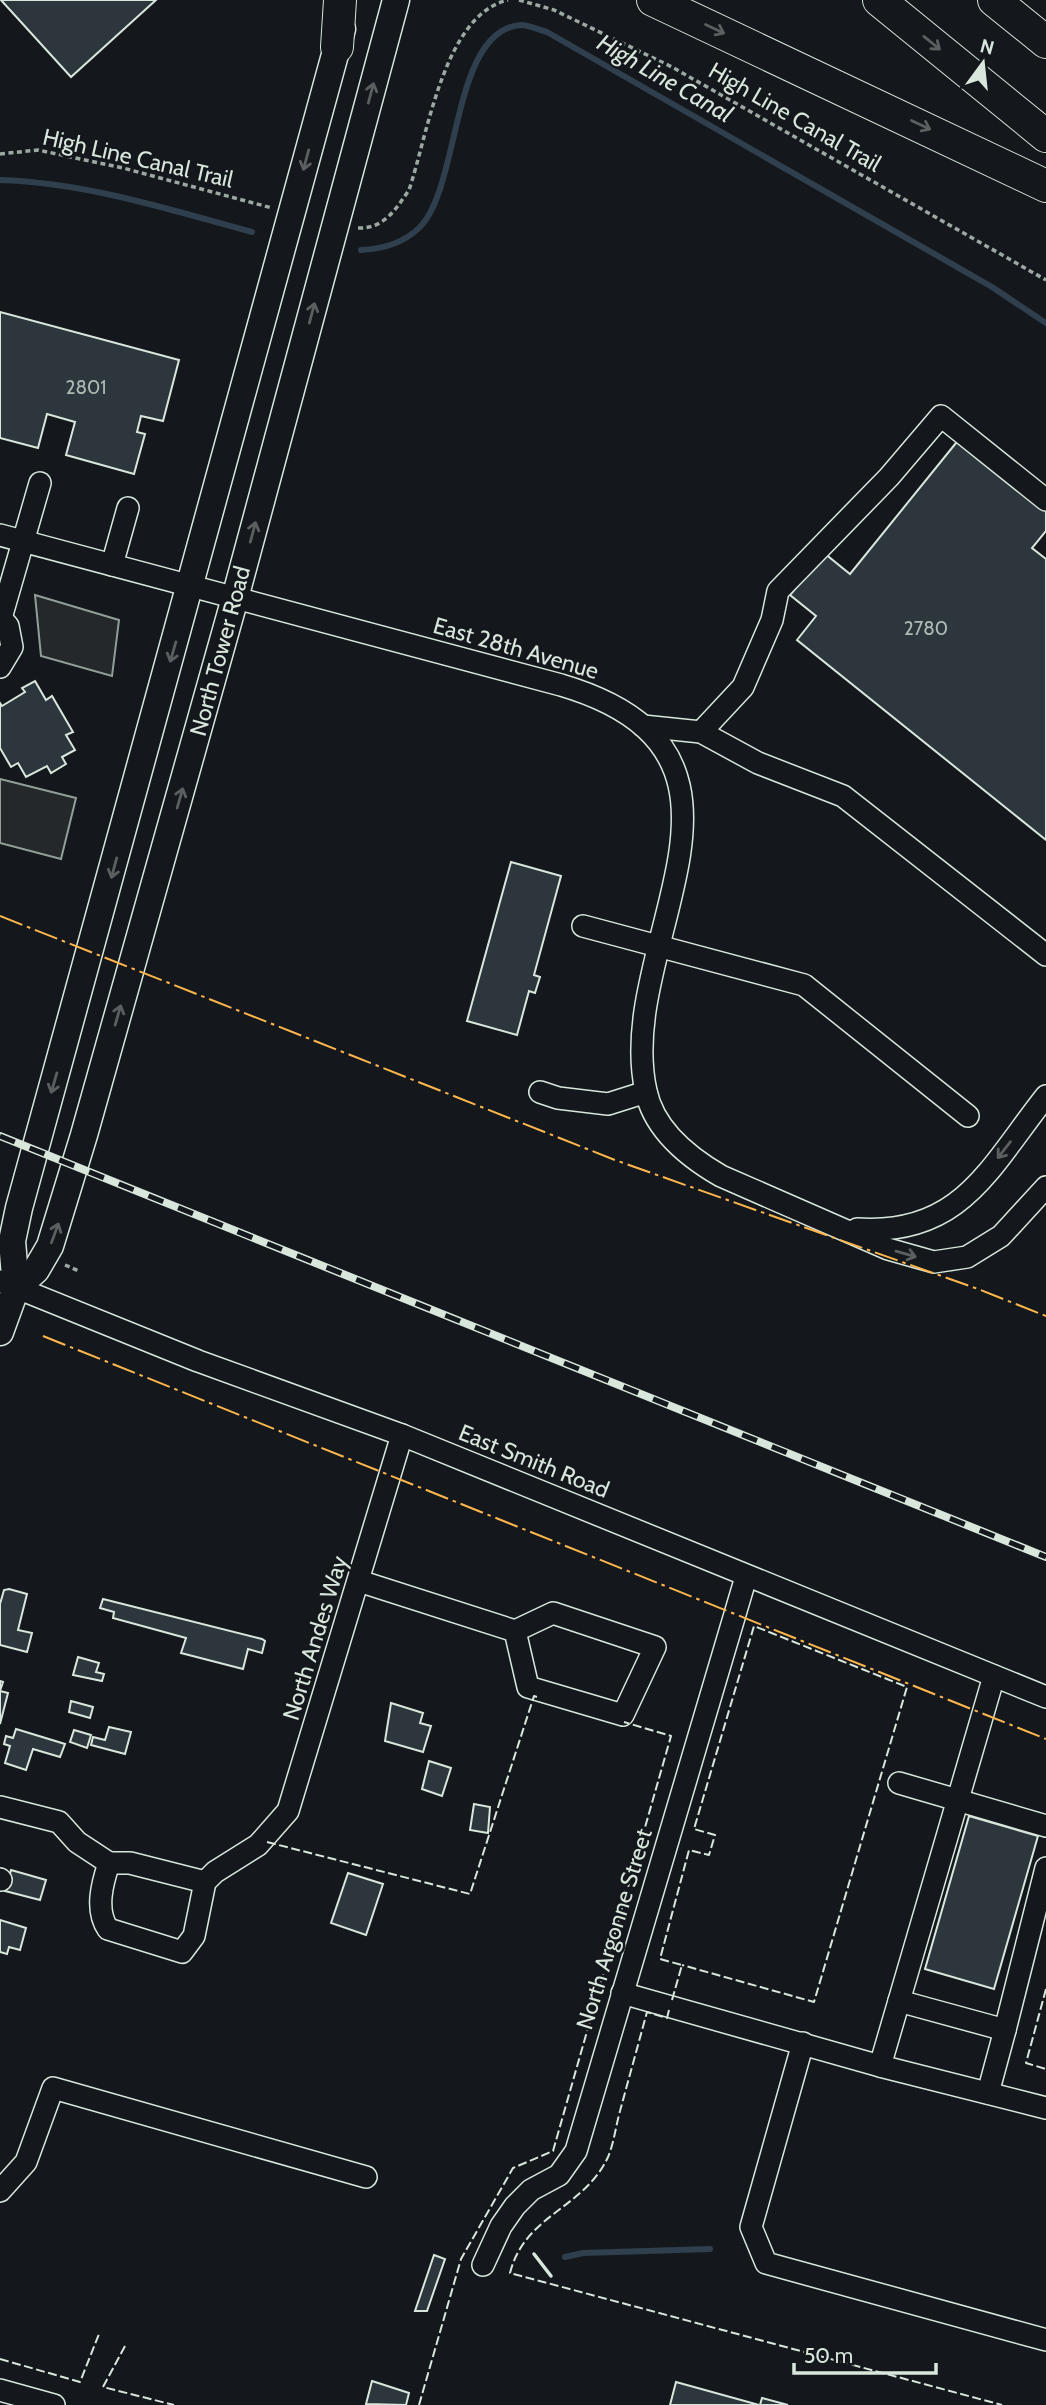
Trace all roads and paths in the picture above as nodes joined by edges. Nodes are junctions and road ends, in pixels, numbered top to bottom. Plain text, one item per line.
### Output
1 (340, 0) edge
2 (350, 0) edge
3 (396, 0) edge
4 (508, 0) edge
5 (519, 0) edge
6 (653, 0) edge
7 (879, 0) edge
8 (994, 0) edge
9 (1046, 42) edge
10 (337, 47) junction
11 (1046, 136) edge
12 (0, 154) edge
13 (1046, 186) edge
14 (267, 207) dead end
15 (353, 228) dead end
16 (1046, 280) edge
17 (40, 483) dead end
18 (1046, 500) edge
19 (128, 508) dead end
20 (0, 535) edge
21 (23, 541) junction
22 (112, 565) junction
23 (192, 587) junction
24 (235, 598) junction
25 (1, 618) edge
26 (0, 667) edge
27 (643, 726) junction
28 (701, 732) junction
29 (583, 926) dead end
30 (660, 946) junction
31 (1046, 956) edge
32 (540, 1092) dead end
33 (646, 1093) junction
34 (1046, 1096) edge
35 (968, 1116) dead end
36 (1046, 1187) edge
37 (843, 1228) junction
38 (8, 1284) edge
39 (0, 1332) edge
40 (402, 1435) junction
41 (746, 1577) junction
42 (359, 1581) junction
43 (515, 1631) junction
44 (994, 1676) junction
45 (1046, 1697) edge
46 (899, 1783) dead end
47 (958, 1800) junction
48 (0, 1807) edge
49 (1046, 1826) edge
50 (109, 1863) junction
51 (1046, 1868) edge
52 (205, 1882) junction
53 (622, 1993) junction
54 (899, 2001) junction
55 (1005, 2030) junction
56 (803, 2043) junction
57 (880, 2066) junction
58 (988, 2093) junction
59 (1046, 2108) edge
60 (366, 2177) dead end
61 (0, 2191) edge
62 (483, 2265) dead end
63 (1046, 2340) edge
64 (0, 2390) edge
65 (54, 2405) edge

1 - 10 highway
2 - 10 main road, North Tower Road
24 -> 3 main road, North Tower Road
4 - 15 path
5 - 16 path, High Line Canal Trail
6 -> 13 highway
7 -> 11 highway
8 - 9 highway
10 -> 23 main road, North Tower Road
12 - 14 path, High Line Canal Trail
17 - 21 street
18 - 28 street
19 - 22 street
20 - 21 street, East 28th Avenue
21 - 22 street, East 28th Avenue
21 - 25 street
22 - 23 street, East 28th Avenue
23 - 24 street, East 28th Avenue
23 -> 38 main road, North Tower Road
24 - 27 street, East 28th Avenue
38 -> 24 main road, North Tower Road
25 - 26 street
27 - 28 street
27 - 30 street, East 28th Avenue
28 - 31 street
29 - 30 street
30 - 33 street, East 28th Avenue
30 - 35 street
32 - 33 street
33 - 37 street
34 -> 37 street
37 -> 36 street
38 - 39 main road, North Tower Road
38 - 40 street, East Smith Road
40 - 41 street, East Smith Road
40 - 42 street, North Andes Way
41 - 44 street, East Smith Road
41 - 53 street, North Argonne Street
42 - 43 street
42 - 52 street, North Andes Way
43 - 43 street
44 - 45 street, East Smith Road
44 - 47 street
46 - 47 street
47 - 49 street
47 - 54 street
48 - 50 street
50 - 52 street
50 - 52 street
51 - 55 street
53 - 56 street
53 - 62 street, North Argonne Street
54 - 55 street
54 - 57 street
55 - 58 street
56 - 57 street
56 - 63 street
57 - 58 street
58 - 59 street
60 - 61 street
64 - 65 street

